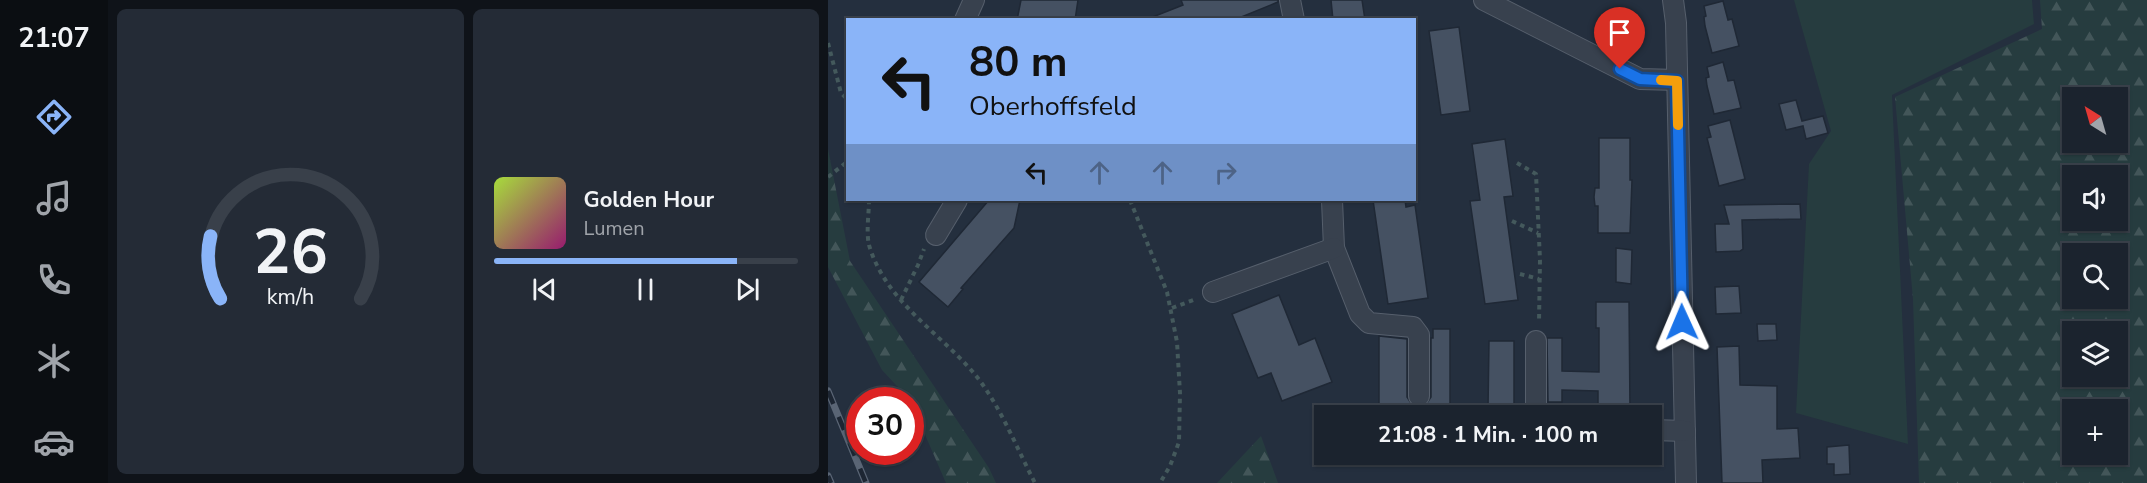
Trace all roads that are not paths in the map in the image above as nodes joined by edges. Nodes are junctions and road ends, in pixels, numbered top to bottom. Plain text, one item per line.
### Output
1 (974, 0) edge
2 (1290, 0) edge
3 (1484, 0) edge
4 (1673, 0) edge
5 (966, 18) edge
6 (1294, 18) edge
7 (1677, 81) junction
8 (956, 201) edge
9 (1332, 201) edge
10 (936, 235) road end
11 (1334, 248) junction
12 (1213, 292) road end
13 (1536, 341) road end
14 (1419, 396) dead end
15 (1536, 405) edge
16 (1662, 430) edge
17 (1685, 431) junction
18 (1686, 483) edge

1 - 5 street
2 - 6 street
3 - 7 street
4 - 7 street
7 - 17 street
8 - 10 street
9 - 11 street
11 - 12 street
11 - 14 street
13 - 15 street
16 - 17 street
17 - 18 street

